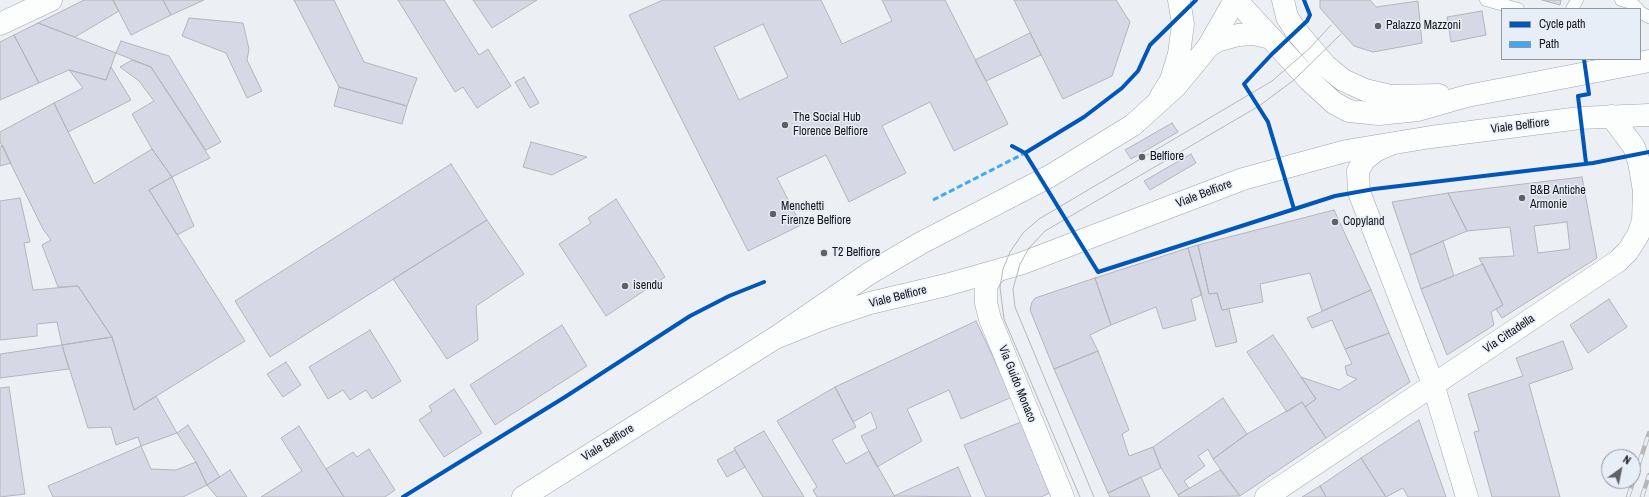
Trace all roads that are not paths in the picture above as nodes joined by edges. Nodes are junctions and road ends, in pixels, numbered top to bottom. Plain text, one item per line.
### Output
1 (51, 0) edge
2 (1179, 0) edge
3 (1236, 0) edge
4 (1486, 0) edge
5 (1621, 0) edge
6 (1285, 8) edge
7 (1514, 8) edge
8 (1637, 8) edge
9 (0, 24) edge
10 (1271, 38) junction
11 (1208, 47) junction
12 (1649, 61) edge
13 (1467, 96) junction
14 (1151, 110) junction
15 (1649, 115) edge
16 (1611, 116) junction
17 (1396, 142) junction
18 (997, 271) junction
19 (775, 338) junction
20 (1433, 384) junction
21 (530, 495) edge
22 (1063, 497) edge
23 (1266, 497) edge
24 (1467, 497) edge

1 - 9 main road
2 - 14 main road
3 - 10 main road, Viale Belfiore
3 - 11 main road, Viale Belfiore
4 - 7 lane
5 - 8 lane
6 - 13 main road, Viale Belfiore
10 - 11 main road, Viale Belfiore
10 - 13 main road, Viale Belfiore
11 - 14 main road, Viale Belfiore
12 - 13 main road, Viale Belfiore
14 - 19 main road, Viale Belfiore
15 - 16 main road, Viale Belfiore
16 - 17 main road, Viale Belfiore
16 - 20 main road, Via Cittadella
17 - 18 main road, Viale Belfiore
17 - 20 main road
18 - 19 main road, Viale Belfiore
18 - 22 main road, Via Guido Monaco
19 - 21 main road, Viale Belfiore
20 - 23 main road, Via Cittadella
20 - 24 main road

